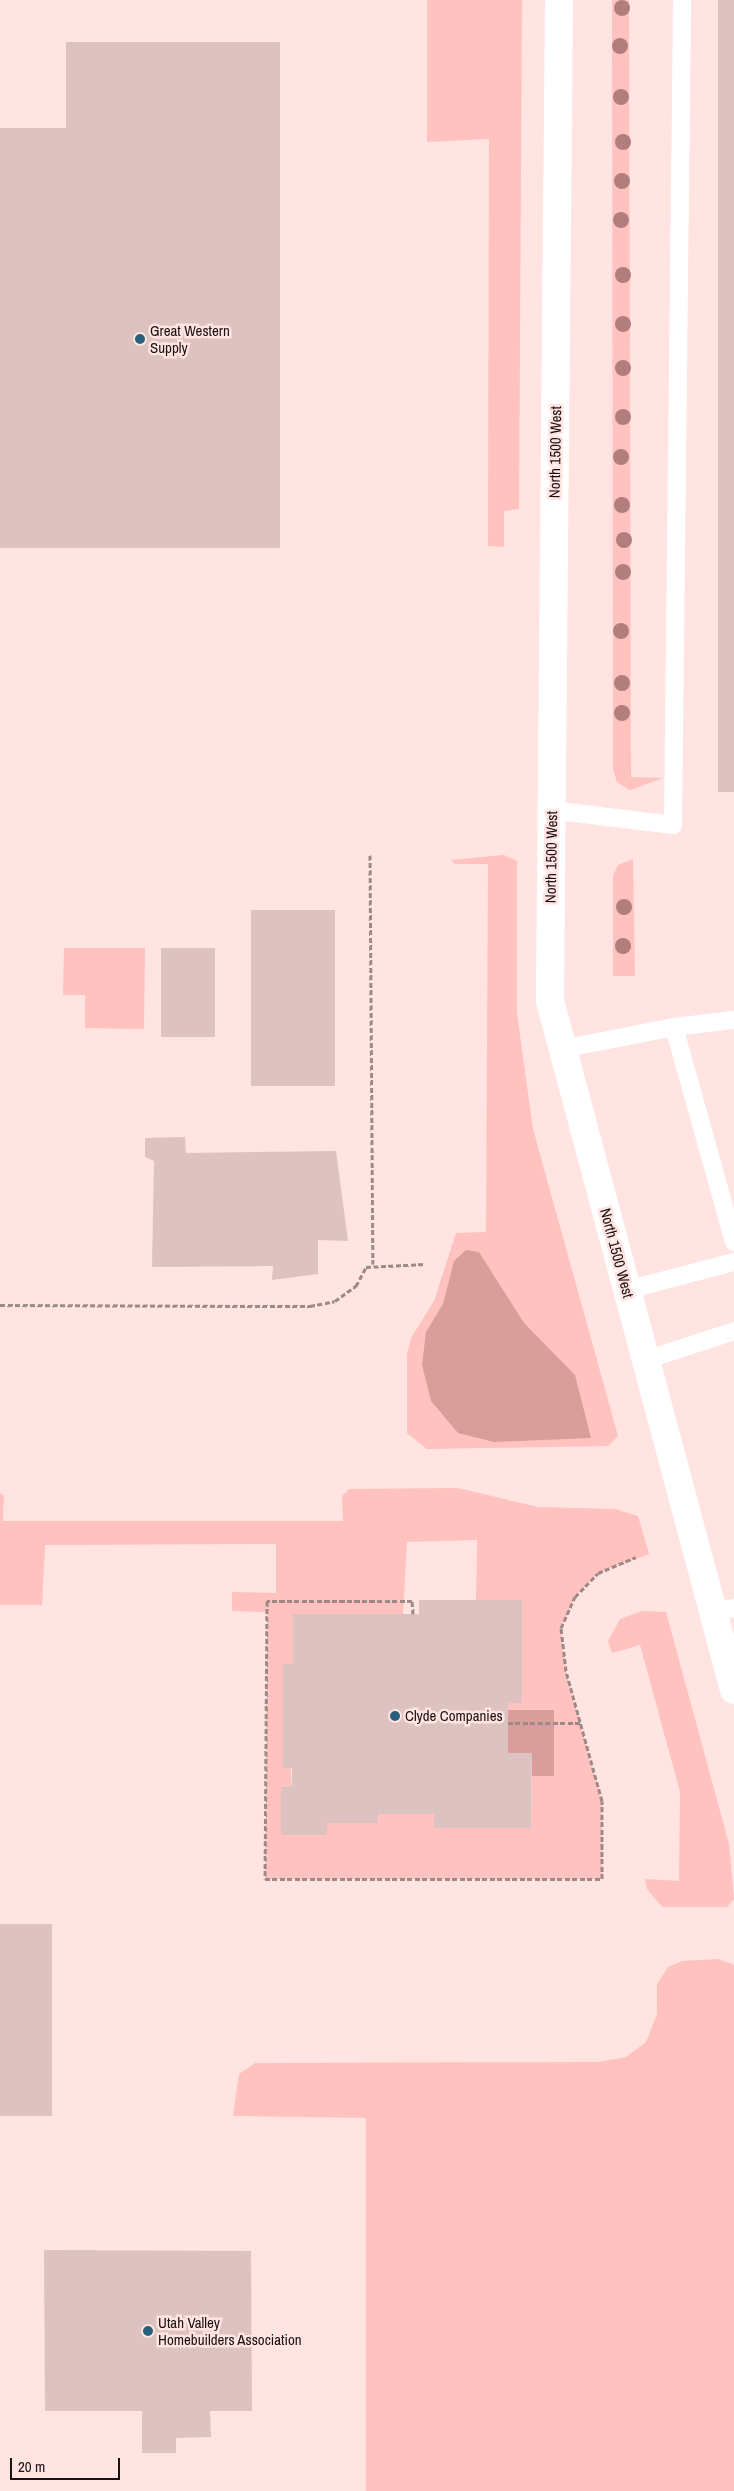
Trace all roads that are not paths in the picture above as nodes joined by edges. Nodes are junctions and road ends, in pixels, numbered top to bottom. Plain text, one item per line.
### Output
1 (559, 0) edge
2 (682, 0) edge
3 (551, 810) junction
4 (734, 1020) edge
5 (674, 1027) junction
6 (562, 1049) junction
7 (734, 1242) edge
8 (734, 1262) edge
9 (627, 1290) junction
10 (734, 1330) edge
11 (646, 1360) junction
12 (724, 1610) edge
13 (734, 1690) edge

1 - 3 street, North 1500 West
2 - 3 lane
3 - 6 street, North 1500 West
4 - 5 lane
5 - 6 lane
5 - 7 lane
6 - 9 street, North 1500 West
8 - 9 lane
9 - 11 street, North 1500 West
10 - 11 lane
11 - 12 street, North 1500 West
12 - 13 street, North 1500 West

